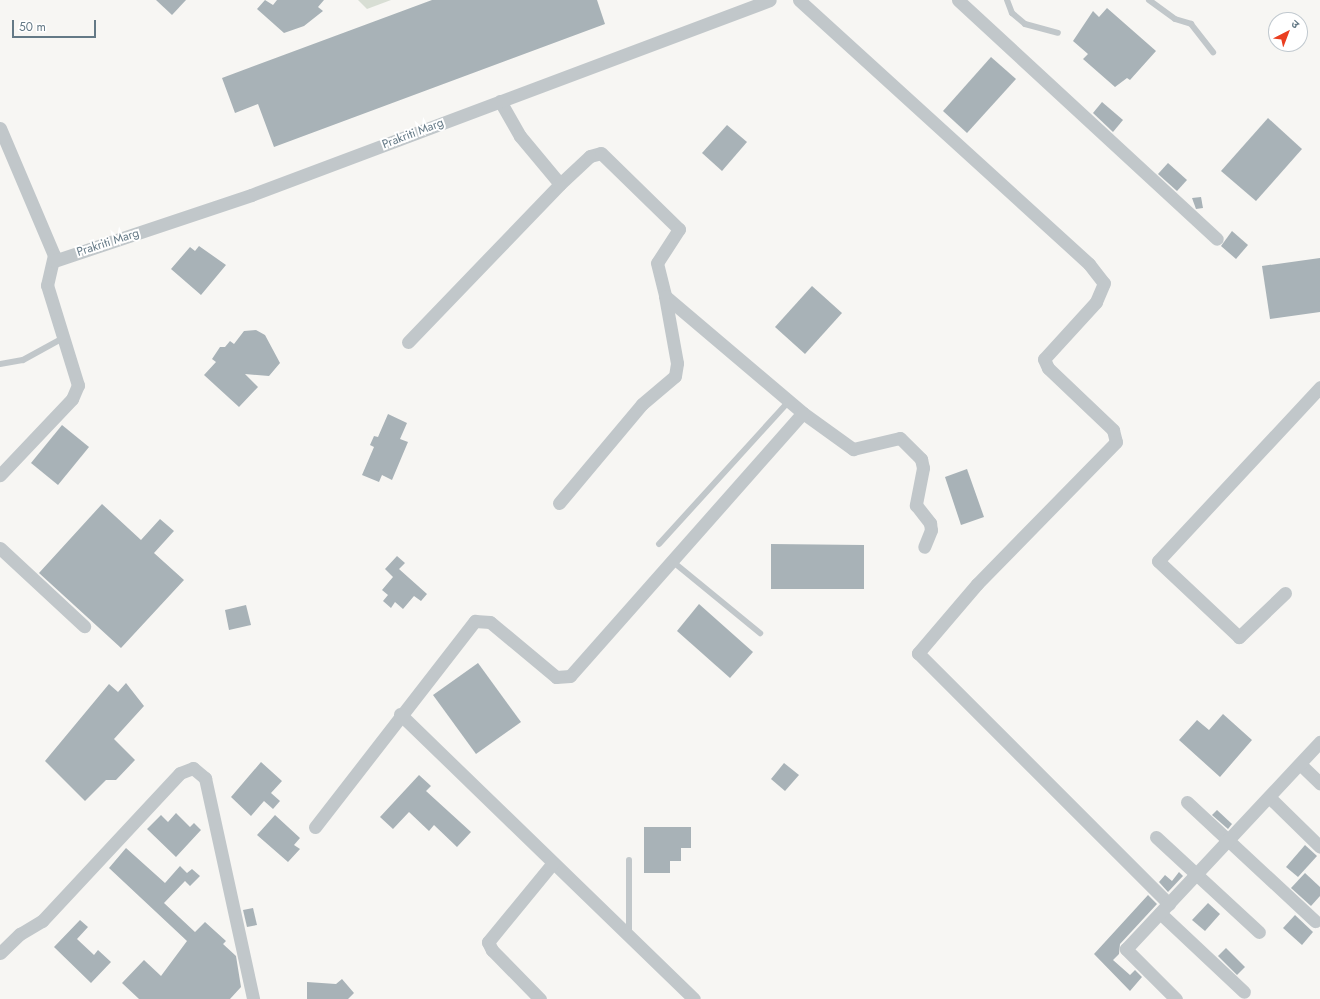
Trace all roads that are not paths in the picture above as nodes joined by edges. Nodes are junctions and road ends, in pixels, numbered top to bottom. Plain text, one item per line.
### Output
1 (770, 0) edge
2 (799, 0) edge
3 (958, 0) edge
4 (1007, 0) edge
5 (1149, 0) edge
6 (1058, 33) dead end
7 (1212, 52) dead end
8 (500, 101) junction
9 (1, 133) edge
10 (560, 184) junction
11 (1217, 239) dead end
12 (54, 261) junction
13 (665, 296) junction
14 (63, 338) junction
15 (408, 342) dead end
16 (0, 364) edge
17 (1320, 387) edge
18 (789, 401) junction
19 (803, 413) junction
20 (0, 475) edge
21 (559, 503) dead end
22 (659, 544) dead end
23 (924, 547) dead end
24 (0, 548) edge
25 (672, 561) junction
26 (1285, 593) dead end
27 (84, 626) dead end
28 (760, 633) dead end
29 (400, 714) junction
30 (1320, 742) edge
31 (1300, 764) junction
32 (1320, 783) edge
33 (1269, 797) junction
34 (1187, 802) dead end
35 (315, 827) dead end
36 (1156, 837) dead end
37 (1228, 840) junction
38 (1320, 847) edge
39 (628, 860) dead end
40 (553, 864) junction
41 (1196, 874) junction
42 (1165, 909) junction
43 (1315, 921) dead end
44 (1259, 932) dead end
45 (629, 937) junction
46 (0, 954) edge
47 (1244, 992) dead end
48 (252, 999) edge
49 (540, 999) edge
50 (694, 999) edge
51 (1176, 999) edge

1 - 8 street, Prakriti Marg
2 - 42 street
3 - 11 street
4 - 6 lane
5 - 7 lane
8 - 10 street
8 - 12 street, Prakriti Marg
9 - 12 street
10 - 13 street
10 - 15 street
12 - 14 street
13 - 18 street
13 - 21 street
14 - 16 lane
14 - 20 street
17 - 26 street
18 - 19 street
18 - 22 lane
19 - 23 street
19 - 25 street
24 - 27 street
25 - 28 lane
25 - 29 street
29 - 35 street
29 - 40 street
30 - 31 street
31 - 32 street
31 - 33 street
33 - 37 street
33 - 38 street
34 - 37 street
36 - 41 street
37 - 41 street
37 - 43 street
39 - 45 lane
40 - 45 street
40 - 49 street
41 - 42 street
41 - 44 street
42 - 47 street
42 - 51 street
45 - 50 street
46 - 48 street

